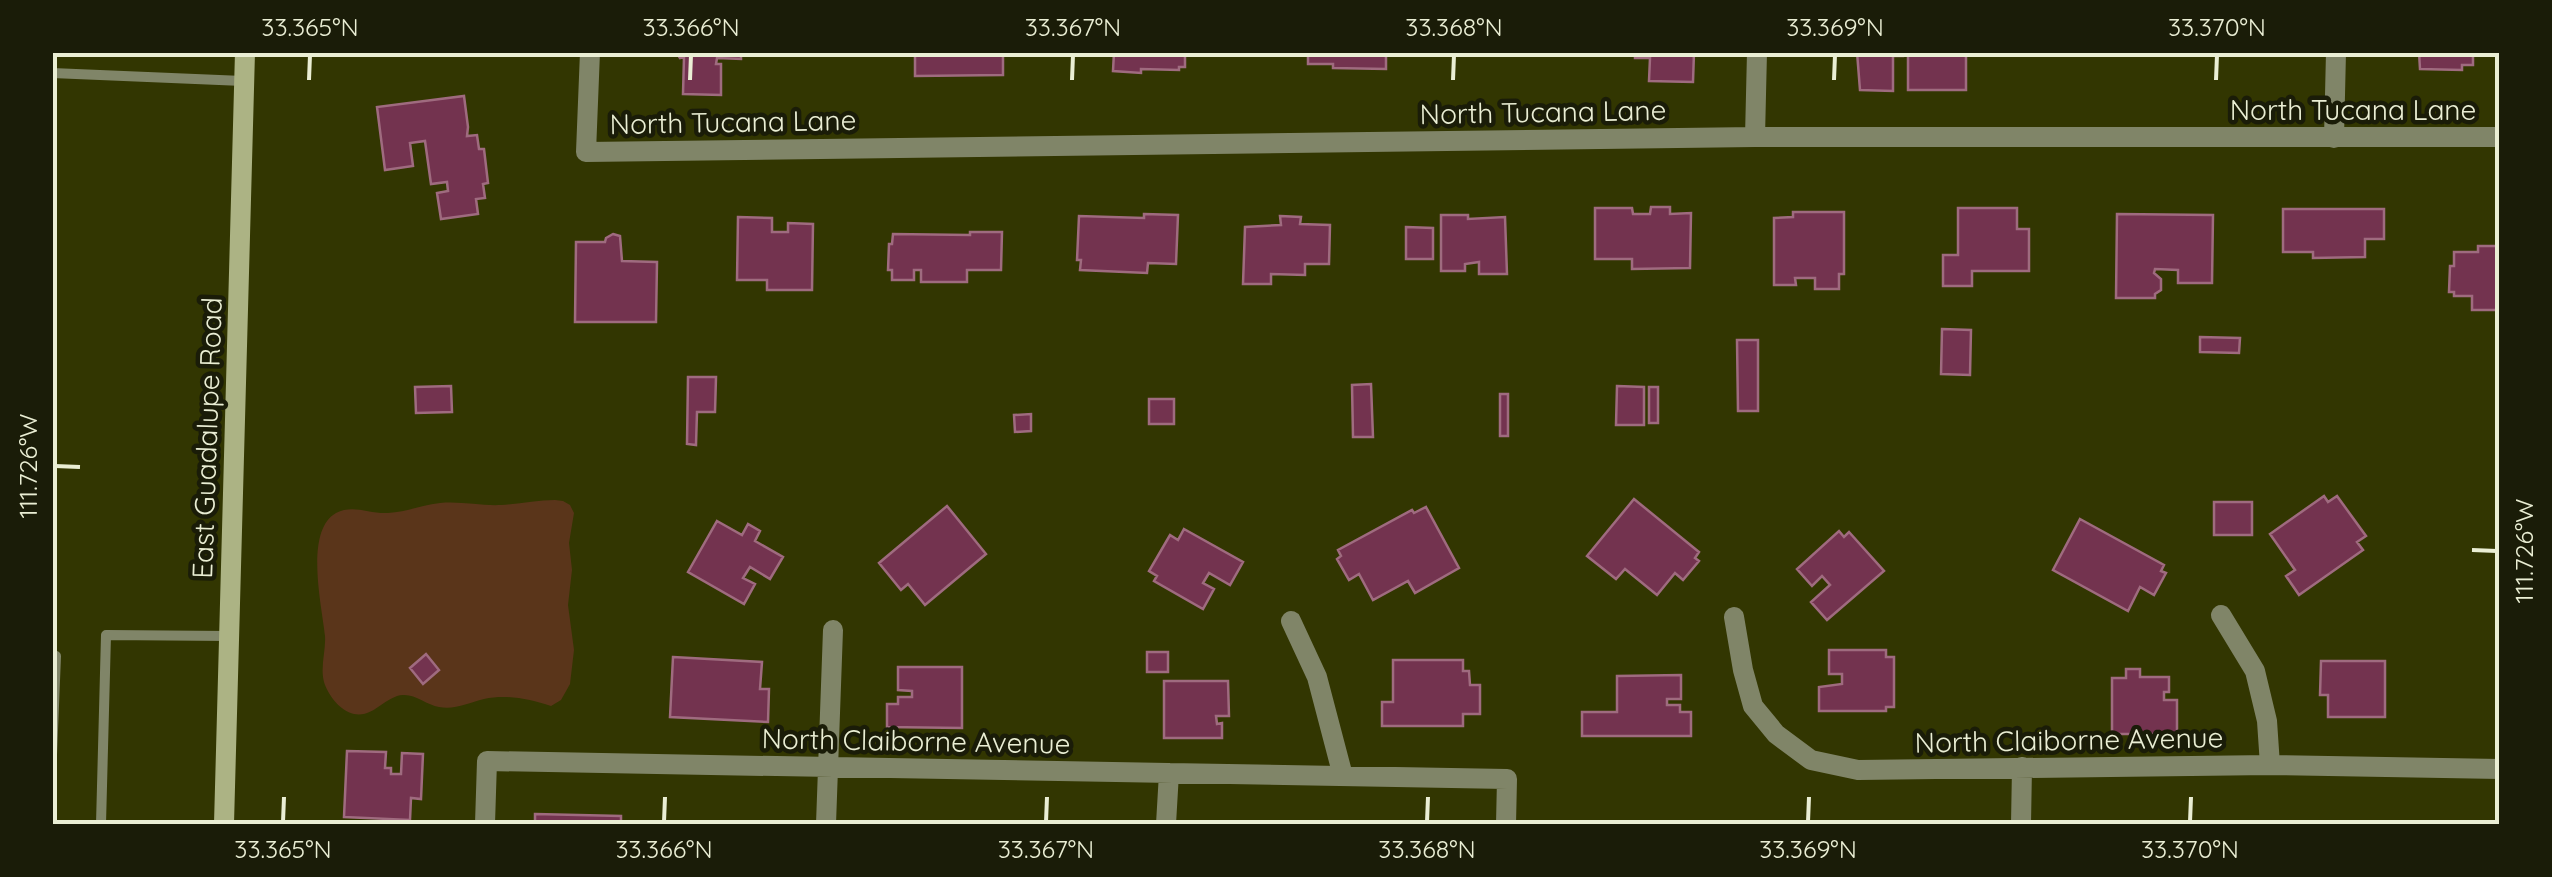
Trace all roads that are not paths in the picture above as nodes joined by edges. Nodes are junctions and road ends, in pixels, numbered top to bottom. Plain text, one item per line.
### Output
1 (245, 52) edge
2 (590, 52) edge
3 (1757, 52) edge
4 (2336, 52) edge
5 (52, 73) edge
6 (244, 81) junction
7 (1754, 137) junction
8 (2500, 137) edge
9 (2334, 138) junction
10 (2221, 615) dead end
11 (1734, 617) dead end
12 (1292, 621) dead end
13 (833, 630) dead end
14 (229, 636) junction
15 (52, 656) edge
16 (52, 756) edge
17 (2270, 765) junction
18 (828, 767) junction
19 (2022, 768) junction
20 (2500, 769) edge
21 (1170, 773) junction
22 (1343, 776) junction
23 (101, 824) edge
24 (224, 824) edge
25 (486, 824) edge
26 (826, 824) edge
27 (1166, 824) edge
28 (1506, 824) edge
29 (2021, 824) edge

1 - 6 main road, East Guadalupe Road
2 - 7 street, North Tucana Lane
3 - 7 street
4 - 9 street
5 - 6 lane
6 - 14 main road, East Guadalupe Road
7 - 9 street, North Tucana Lane
8 - 9 street, North Tucana Lane
10 - 17 street
11 - 19 street, North Claiborne Avenue
12 - 22 street
13 - 18 street
14 - 23 lane
14 - 24 main road, East Guadalupe Road
15 - 16 lane
17 - 19 street, North Claiborne Avenue
17 - 20 street, North Claiborne Avenue
18 - 21 street, North Claiborne Avenue
18 - 25 street, North Claiborne Avenue
18 - 26 street
19 - 29 street
21 - 22 street, North Claiborne Avenue
21 - 27 street
22 - 28 street, North Claiborne Avenue

